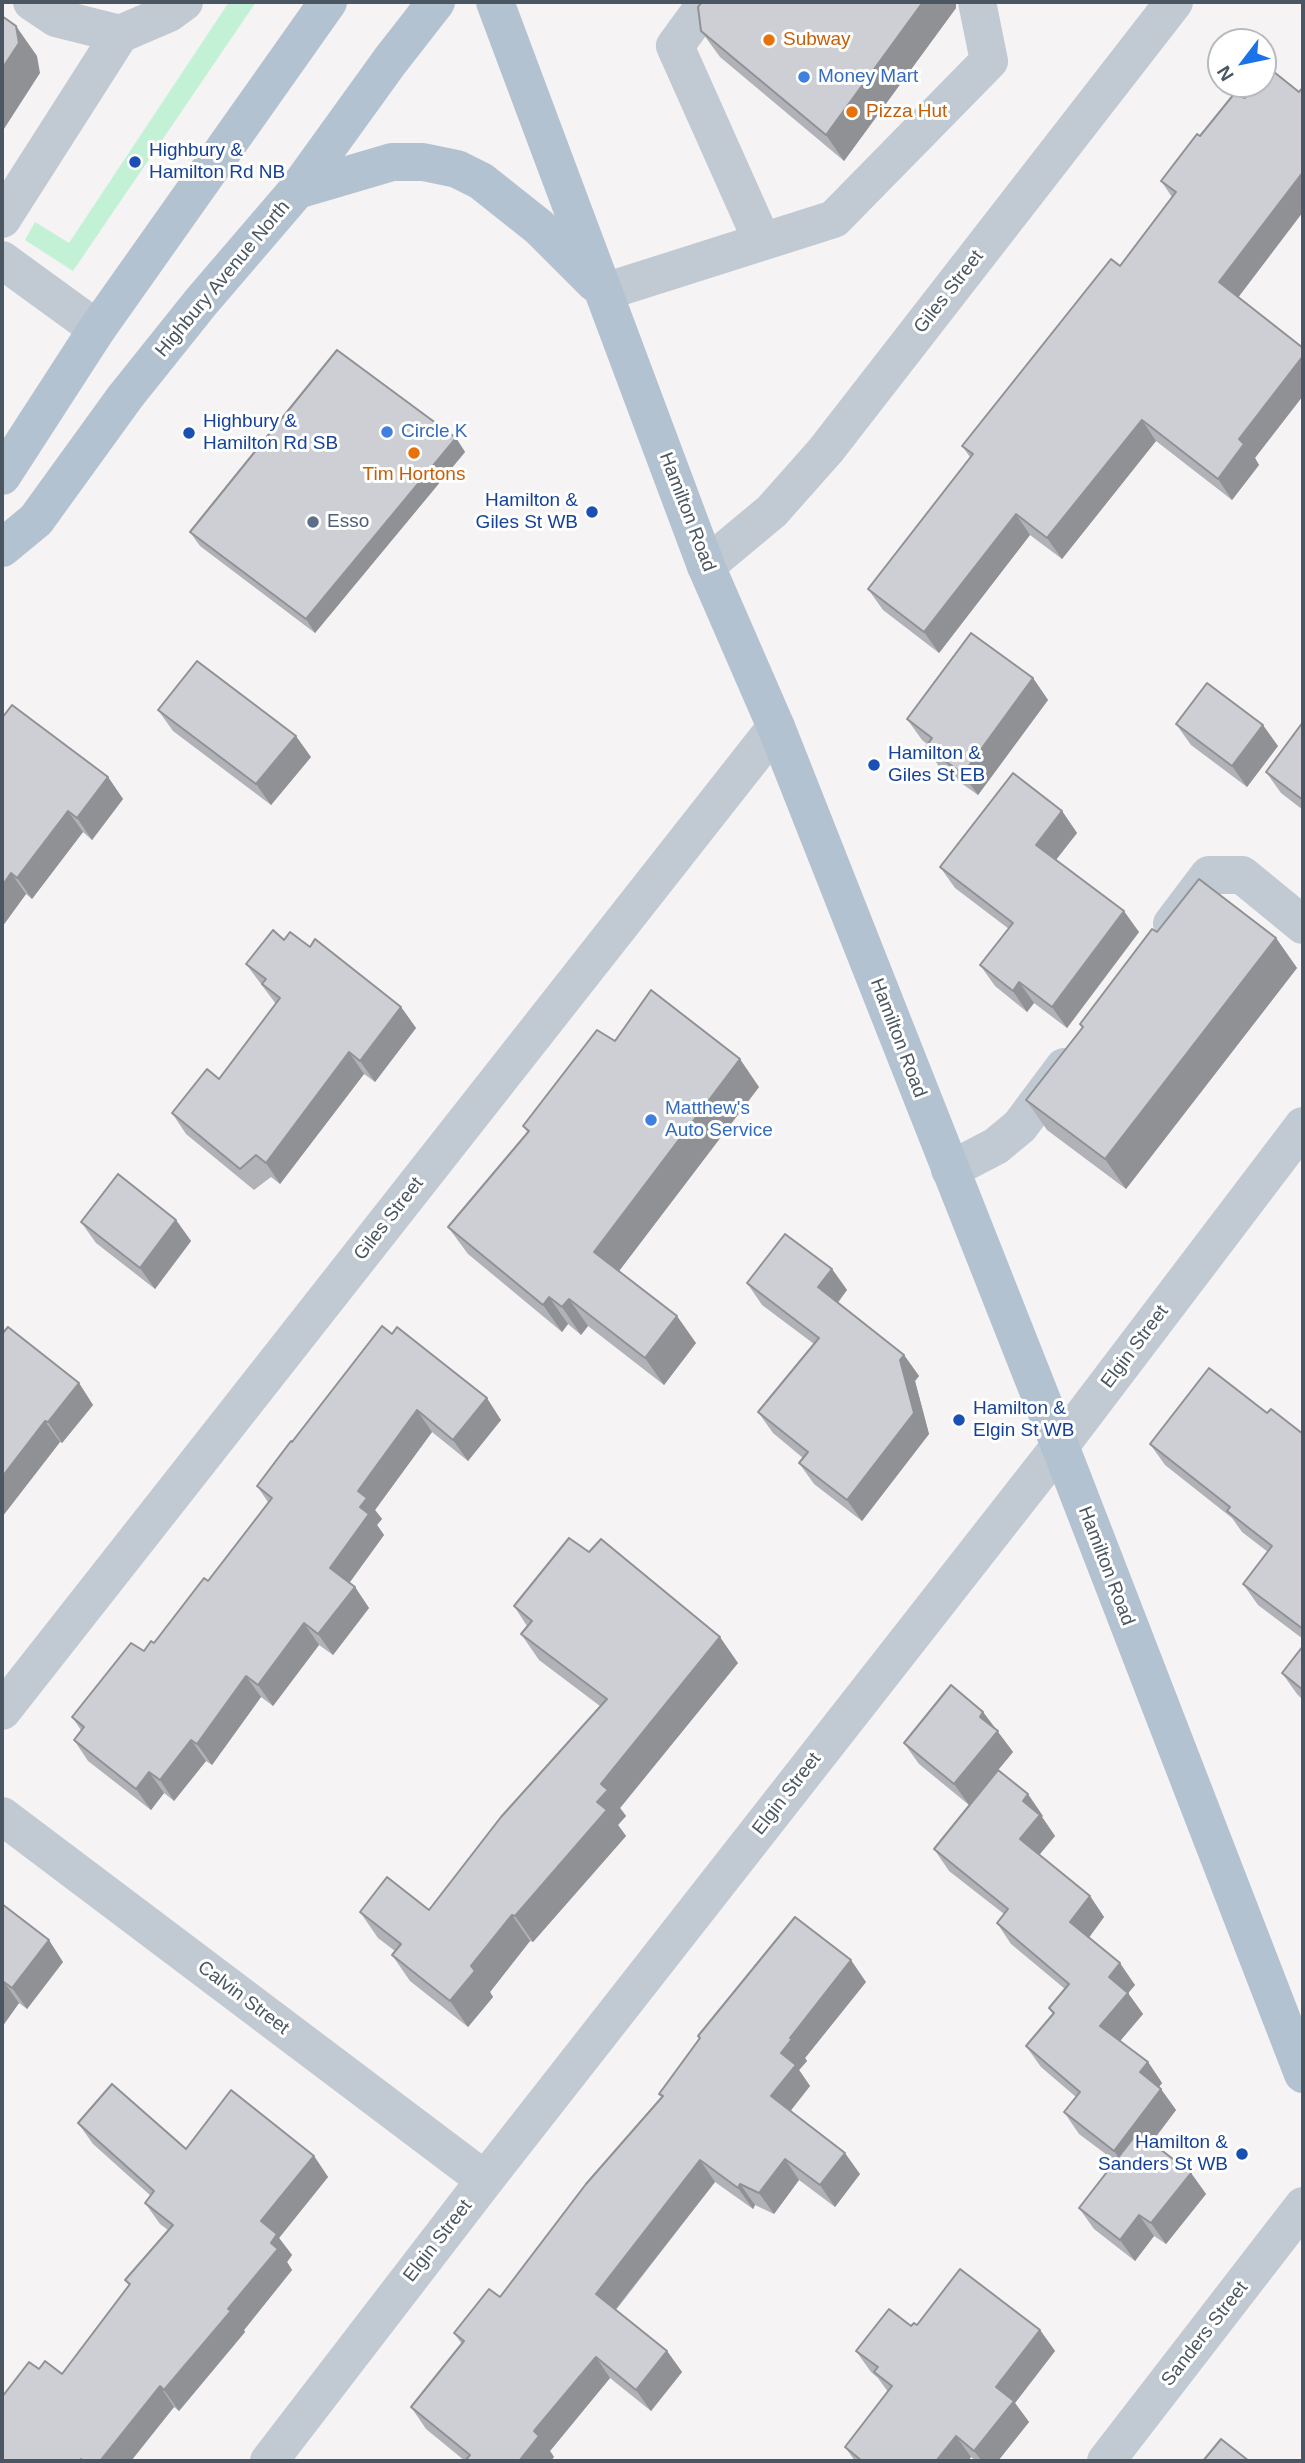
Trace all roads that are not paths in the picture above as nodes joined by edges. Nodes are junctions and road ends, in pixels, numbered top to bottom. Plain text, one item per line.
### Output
1 (33, 2) edge
2 (184, 2) edge
3 (328, 2) edge
4 (436, 2) edge
5 (495, 2) edge
6 (707, 2) edge
7 (977, 2) edge
8 (1174, 2) edge
9 (114, 18) edge
10 (297, 190) junction
11 (2, 219) edge
12 (762, 241) junction
13 (2, 260) edge
14 (604, 292) junction
15 (97, 328) junction
16 (2, 476) edge
17 (2, 548) edge
18 (706, 566) junction
19 (776, 727) junction
20 (1303, 925) edge
21 (1152, 952) edge
22 (1086, 1039) edge
23 (1303, 1126) edge
24 (950, 1170) junction
25 (1060, 1446) junction
26 (2, 1711) edge
27 (2, 1816) edge
28 (1303, 2074) edge
29 (485, 2180) junction
30 (1303, 2206) edge
31 (268, 2461) edge
32 (1106, 2461) edge

1 - 9 street
2 - 9 street
3 - 15 main road
4 - 10 main road, Highbury Avenue North
5 - 14 main road, Hamilton Road
6 - 12 street
7 - 12 street
8 - 18 street, Giles Street
9 - 11 street
10 - 14 main road
10 - 17 main road, Highbury Avenue North
12 - 14 street
13 - 15 street
14 - 18 main road, Hamilton Road
15 - 16 main road
18 - 19 main road, Hamilton Road
19 - 24 main road, Hamilton Road
19 - 26 street, Giles Street
20 - 21 street
22 - 24 street
23 - 25 street, Elgin Street
24 - 25 main road, Hamilton Road
25 - 28 main road, Hamilton Road
25 - 29 street, Elgin Street
27 - 29 street, Calvin Street
29 - 31 street, Elgin Street
30 - 32 street, Sanders Street

